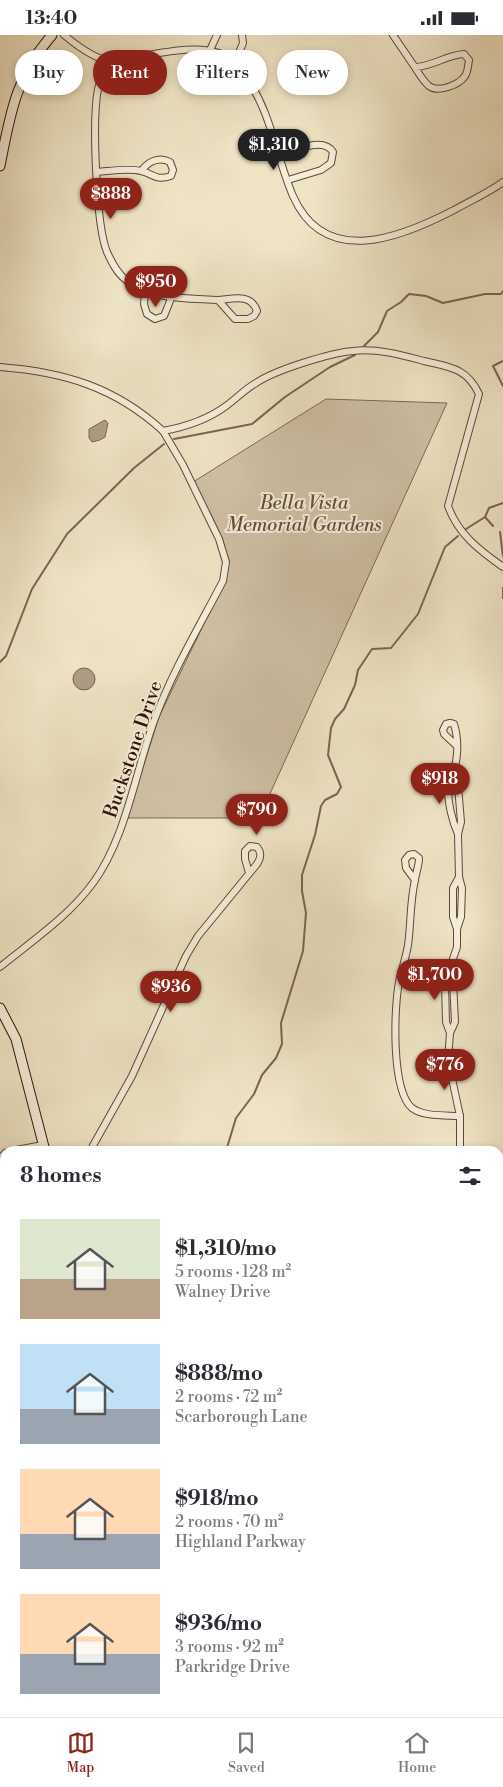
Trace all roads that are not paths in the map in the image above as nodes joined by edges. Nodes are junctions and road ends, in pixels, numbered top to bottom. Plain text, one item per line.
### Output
1 (52, 35) edge
2 (64, 35) edge
3 (217, 35) edge
4 (242, 35) edge
5 (393, 35) edge
6 (210, 50) joint
7 (240, 50) edge
8 (167, 52) edge
9 (93, 54) edge
10 (414, 67) junction
11 (97, 95) edge
12 (256, 95) edge
13 (280, 155) junction
14 (0, 166) edge
15 (140, 171) junction
16 (97, 172) junction
17 (288, 180) junction
18 (503, 182) edge
19 (145, 291) junction
20 (172, 296) junction
21 (218, 300) junction
22 (0, 367) edge
23 (163, 431) junction
24 (503, 567) edge
25 (457, 746) dead end
26 (249, 873) dead end
27 (415, 880) dead end
28 (0, 967) edge
29 (0, 1008) edge
30 (460, 1116) junction
31 (43, 1146) edge
32 (93, 1146) edge
33 (460, 1146) edge

1 - 14 main road
2 - 9 street
3 - 6 street
4 - 7 street
5 - 10 street
6 - 8 street
10 - 10 street
11 - 16 street
12 - 13 street
13 - 17 street
13 - 17 street
15 - 15 street
15 - 16 street
16 - 19 street
17 - 18 street
19 - 20 street
19 - 20 street
20 - 21 street
21 - 21 street
22 - 23 street, Buckstone Drive
23 - 24 street
23 - 28 street, Buckstone Drive
25 - 30 street
26 - 32 street
27 - 30 street
29 - 31 main road
30 - 33 street

